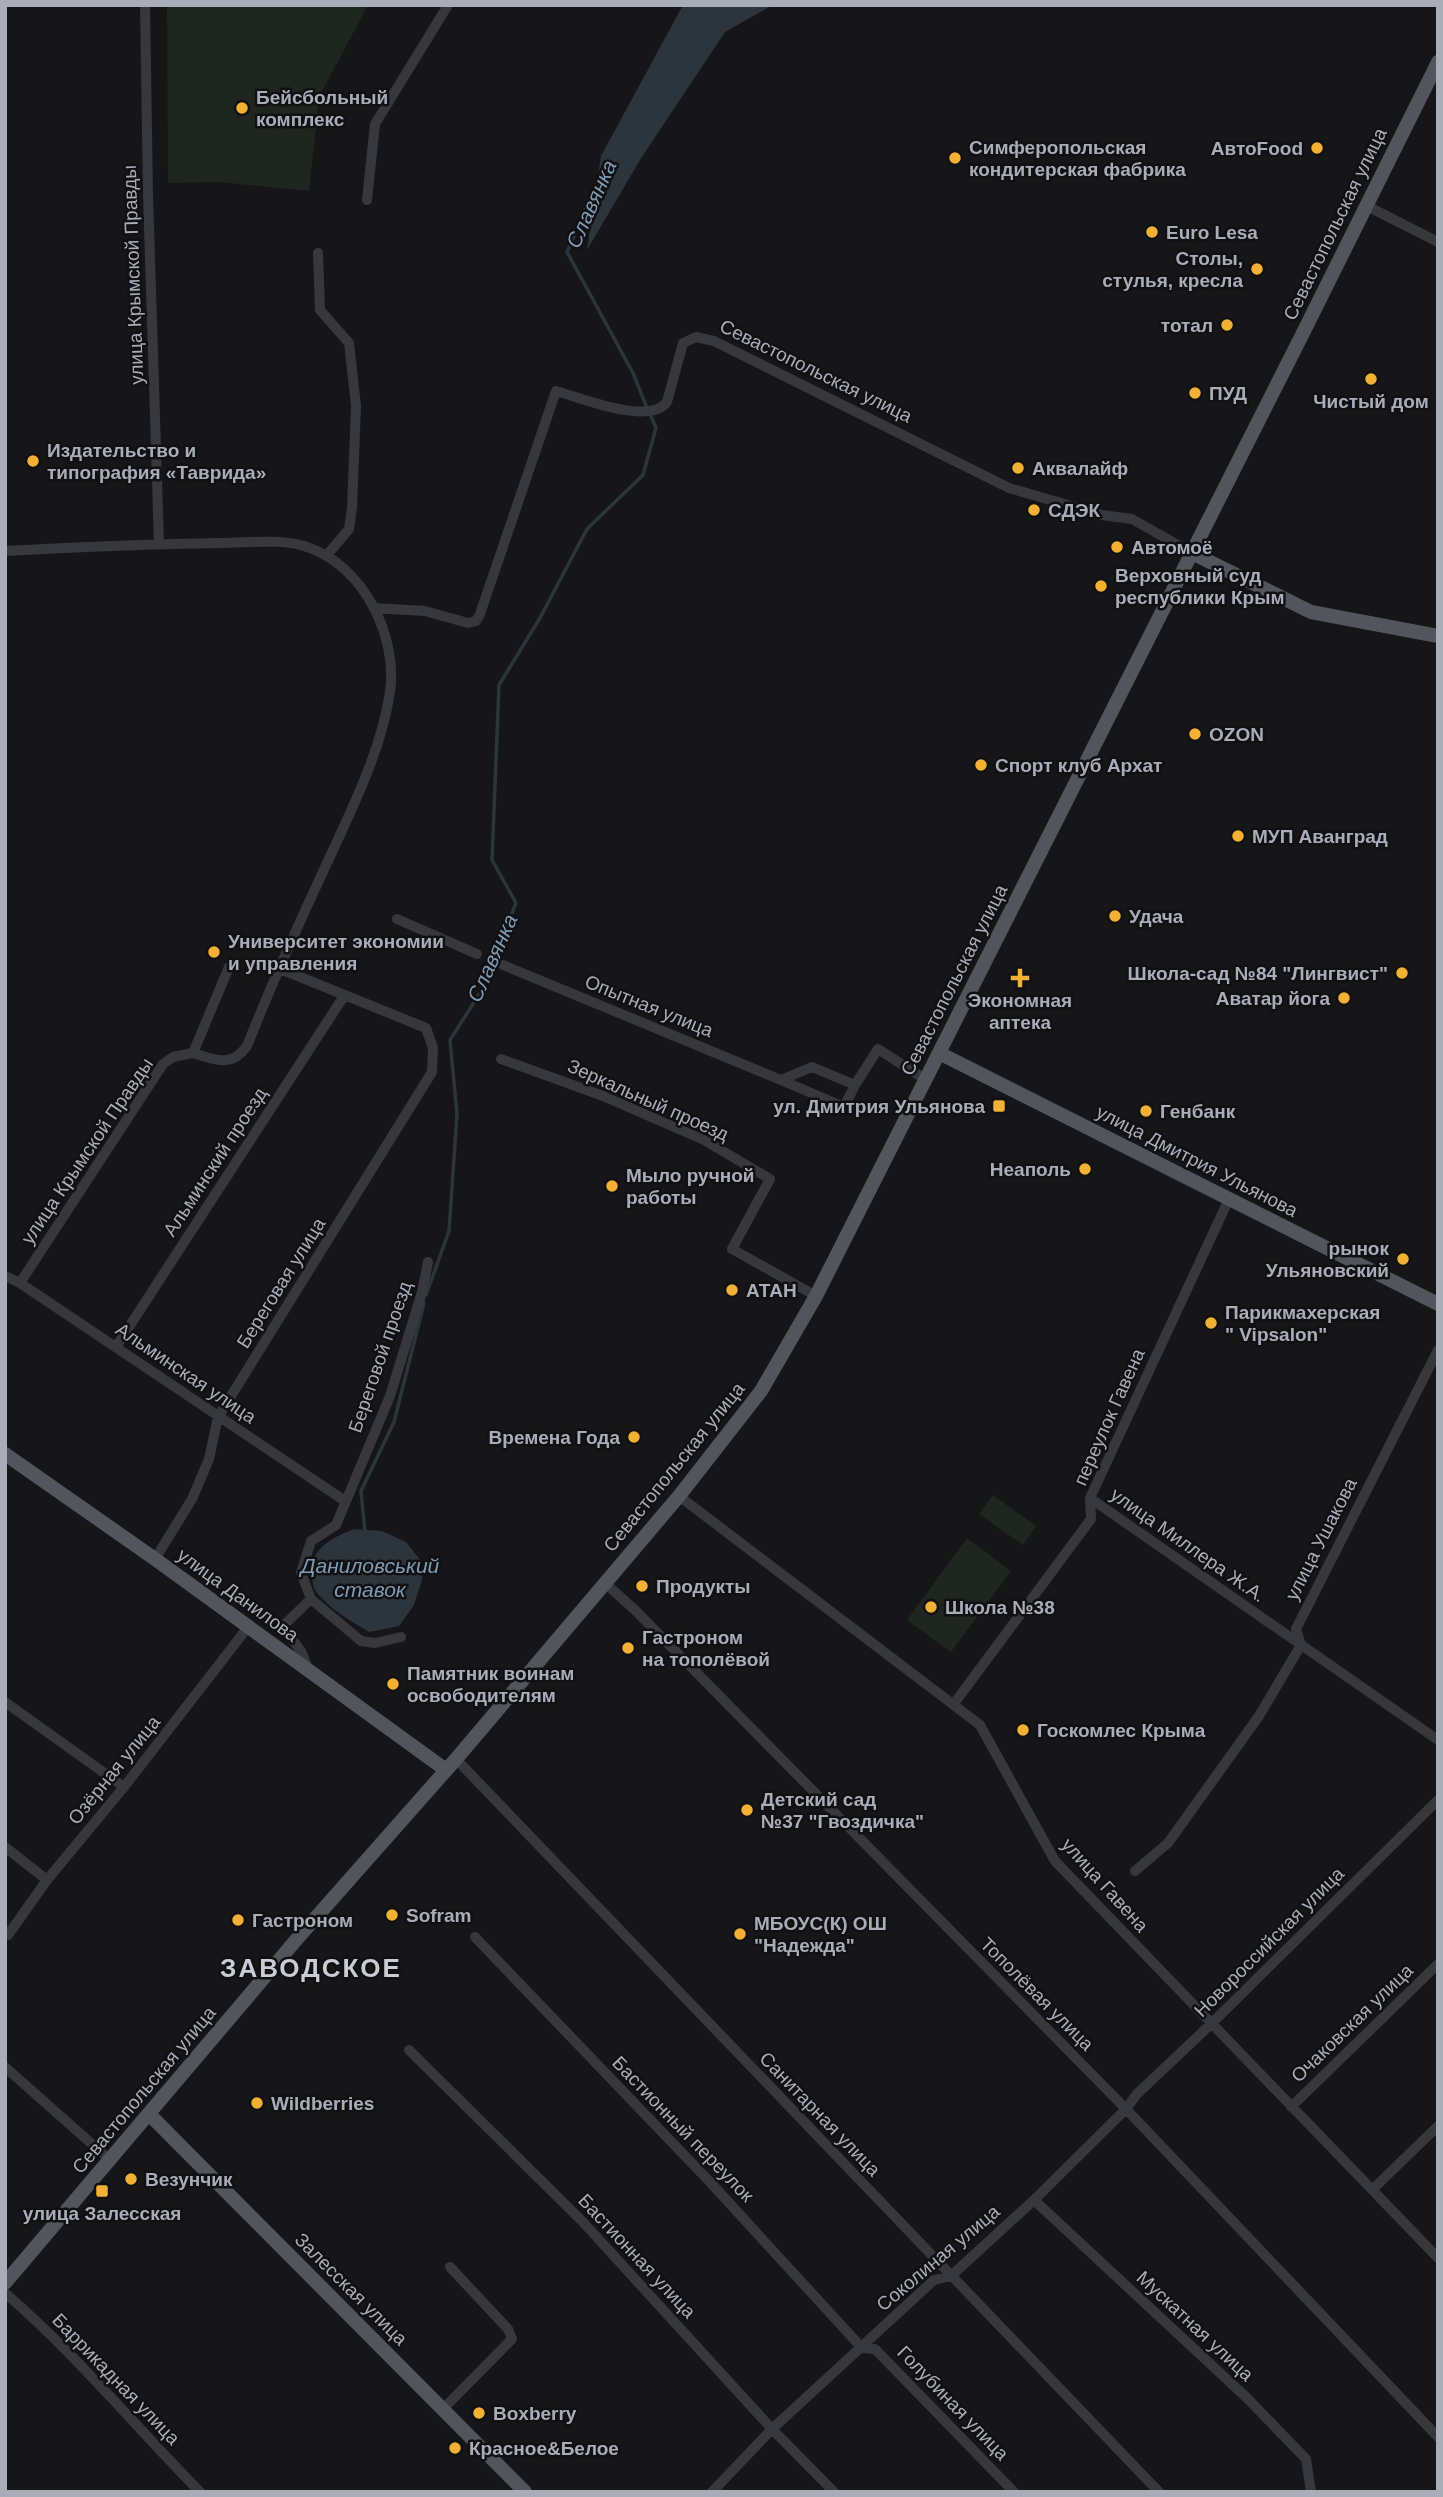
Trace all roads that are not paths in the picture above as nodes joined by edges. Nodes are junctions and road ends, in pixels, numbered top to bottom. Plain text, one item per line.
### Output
1 (145, 5) edge
2 (448, 5) edge
3 (1438, 62) edge
4 (367, 200) dead end
5 (1366, 205) junction
6 (1438, 242) edge
7 (318, 253) dead end
8 (159, 544) junction
9 (5, 551) edge
10 (1192, 552) junction
11 (327, 555) junction
12 (374, 608) junction
13 (1438, 636) edge
14 (397, 919) dead end
15 (477, 954) dead end
16 (503, 965) dead end
17 (229, 967) dead end
18 (278, 968) junction
19 (344, 996) junction
20 (193, 1053) junction
21 (939, 1053) junction
22 (501, 1059) dead end
23 (781, 1080) junction
24 (926, 1080) junction
25 (855, 1085) junction
26 (1228, 1199) junction
27 (428, 1262) dead end
28 (5, 1276) edge
29 (20, 1283) junction
30 (816, 1296) junction
31 (1438, 1304) edge
32 (116, 1347) junction
33 (1438, 1350) edge
34 (218, 1417) junction
35 (5, 1454) edge
36 (679, 1496) junction
37 (1090, 1498) junction
38 (345, 1501) junction
39 (155, 1559) junction
40 (605, 1583) junction
41 (311, 1599) junction
42 (248, 1627) junction
43 (401, 1637) dead end
44 (1301, 1645) junction
45 (309, 1671) junction
46 (5, 1702) edge
47 (953, 1704) junction
48 (1438, 1740) edge
49 (456, 1759) junction
50 (446, 1770) junction
51 (124, 1787) junction
52 (1438, 1800) edge
53 (5, 1847) edge
54 (1136, 1871) dead end
55 (47, 1880) junction
56 (8, 1935) dead end
57 (475, 1937) dead end
58 (1438, 1964) edge
59 (1210, 2025) junction
60 (409, 2050) dead end
61 (5, 2067) edge
62 (1291, 2107) junction
63 (1126, 2109) junction
64 (149, 2114) junction
65 (1438, 2126) edge
66 (110, 2160) junction
67 (1373, 2189) junction
68 (1034, 2200) junction
69 (1438, 2258) edge
70 (450, 2267) dead end
71 (951, 2276) junction
72 (7, 2277) edge
73 (5, 2293) edge
74 (862, 2348) junction
75 (443, 2409) junction
76 (772, 2429) junction
77 (1438, 2437) edge
78 (200, 2492) edge
79 (525, 2492) edge
80 (712, 2492) edge
81 (834, 2492) edge
82 (1014, 2492) edge
83 (1159, 2492) edge
84 (1311, 2492) edge

1 - 8 street, улица Крымской Правды
2 - 4 street
3 - 5 main road, Севастопольская улица
5 - 6 street
5 - 10 main road, Севастопольская улица
7 - 11 street
8 - 9 street
8 - 11 street
10 - 12 street, Севастопольская улица
10 - 13 main road
10 - 21 main road, Севастопольская улица
11 - 12 street
12 - 18 street
14 - 15 street
16 - 23 street, Опытная улица
17 - 20 street
18 - 19 street
18 - 20 street
19 - 32 street, Альминский проезд
19 - 34 street, Береговая улица
20 - 29 street, улица Крымской Правды
21 - 24 main road, Севастопольская улица
21 - 26 main road, улица Дмитрия Ульянова
22 - 30 street, Зеркальный проезд
23 - 25 street
23 - 25 street, Опытная улица
24 - 25 street, Опытная улица
24 - 30 main road, Севастопольская улица
26 - 31 main road, улица Дмитрия Ульянова
26 - 37 street, переулок Гавена
27 - 38 street, Береговой проезд
28 - 29 street, Альминская улица
29 - 32 street, Альминская улица
30 - 36 main road, Севастопольская улица
32 - 34 street, Альминская улица
33 - 44 street, улица Ушакова
34 - 38 street, Альминская улица
34 - 39 street, Береговая улица
35 - 39 main road, улица Данилова
36 - 40 main road, Севастопольская улица
36 - 47 street, улица Гавена
37 - 44 street, улица Миллера Ж.А.
37 - 47 street, переулок Гавена
38 - 41 street, Береговой проезд
39 - 42 main road, улица Данилова
40 - 49 main road, Севастопольская улица
40 - 63 street, Тополёвая улица
41 - 43 street
41 - 45 street
42 - 45 main road, улица Данилова
42 - 51 street, Озёрная улица
44 - 48 street, улица Миллера Ж.А.
44 - 54 street, улица Ушакова
45 - 50 main road, улица Данилова
46 - 51 street
47 - 59 street, улица Гавена
49 - 50 main road, Севастопольская улица
49 - 71 street, Санитарная улица
50 - 64 main road, Севастопольская улица
51 - 55 street, Озёрная улица
52 - 59 street, Новороссийская улица
53 - 55 street
55 - 56 street, Озёрная улица
57 - 74 street, Бастионный переулок
58 - 62 street, Очаковская улица
59 - 62 street, улица Гавена
59 - 63 street, Новороссийская улица
60 - 76 street, Бастионная улица
61 - 66 street
62 - 67 street, улица Гавена
63 - 68 street, Соколиная улица
63 - 77 street, Тополёвая улица
64 - 66 main road, Севастопольская улица
64 - 75 main road, Залесская улица
65 - 67 street
66 - 72 main road, Севастопольская улица
67 - 69 street, улица Гавена
68 - 71 street, Соколиная улица
68 - 84 street, Мускатная улица
70 - 75 street
71 - 74 street, Соколиная улица
71 - 83 street, Санитарная улица
73 - 78 street, Баррикадная улица
74 - 76 street, Соколиная улица
74 - 82 street, Голубиная улица
75 - 79 main road, Залесская улица
76 - 80 street, Соколиная улица
76 - 81 street, Бастионная улица

